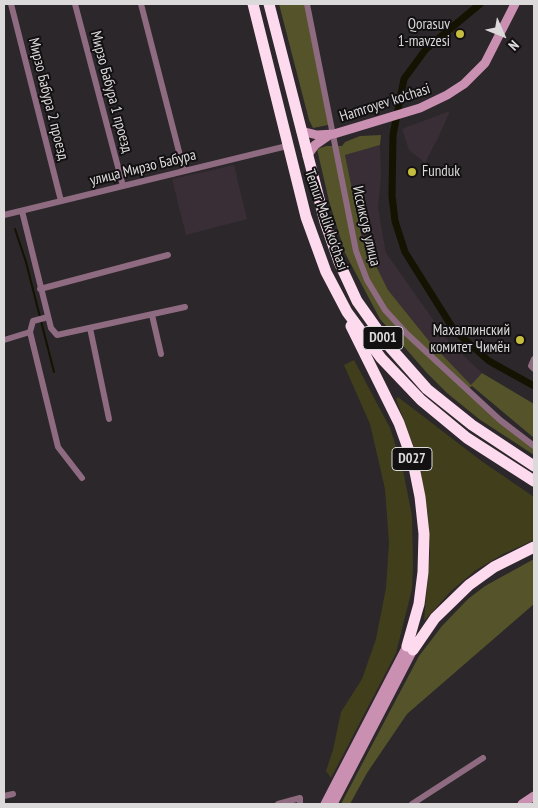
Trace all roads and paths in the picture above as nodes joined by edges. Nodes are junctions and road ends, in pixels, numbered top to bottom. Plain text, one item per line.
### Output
1 (11, 4) edge
2 (75, 4) edge
3 (141, 4) edge
4 (253, 4) edge
5 (269, 4) edge
6 (307, 4) edge
7 (515, 4) edge
8 (300, 131) junction
9 (334, 134) junction
10 (287, 146) junction
11 (307, 156) junction
12 (184, 171) junction
13 (123, 186) junction
14 (61, 201) junction
15 (22, 211) junction
16 (4, 214) edge
17 (168, 255) dead end
18 (333, 286) junction
19 (40, 288) junction
20 (185, 307) dead end
21 (152, 315) junction
22 (48, 317) junction
23 (90, 328) junction
24 (30, 332) junction
25 (4, 340) edge
26 (161, 354) dead end
27 (534, 359) edge
28 (532, 367) edge
29 (109, 419) dead end
30 (534, 446) edge
31 (534, 466) edge
32 (82, 478) dead end
33 (534, 481) edge
34 (534, 547) edge
35 (410, 648) junction
36 (483, 758) dead end
37 (13, 794) dead end
38 (4, 796) edge
39 (534, 796) edge
40 (278, 804) edge
41 (300, 804) edge
42 (325, 804) edge
43 (333, 804) edge
44 (412, 804) edge
45 (522, 804) edge

1 - 14 street, Мирзо Бабура 2 проезд
2 - 13 street, Мирзо Бабура 1 проезд
3 - 12 street
4 - 10 highway, Temur Malik ko'chasi / D001
5 - 8 highway, Temur Malik ko'chasi / D001
6 - 9 street, Иссиксув улица
7 - 9 main road, Hamroyev ko'chasi
8 - 9 main road, Hamroyev ko'chasi
8 - 11 highway, Temur Malik ko'chasi / D001
9 - 11 main road, Hamroyev ko'chasi
9 - 30 street, Иссиксув улица
10 - 12 street, улица Мирзо Бабура
10 - 18 highway, Temur Malik ko'chasi / D001
11 - 31 highway, Temur Malik ko'chasi / D001
12 - 13 street, улица Мирзо Бабура
13 - 14 street, улица Мирзо Бабура
14 - 15 street, улица Мирзо Бабура
15 - 16 street, улица Мирзо Бабура
15 - 19 street
17 - 19 street
18 - 33 highway, Temur Malik ko'chasi / D001
18 - 35 highway, D027
19 - 22 street
20 - 21 street
21 - 23 street
21 - 26 street
22 - 23 street
22 - 24 street
23 - 29 street
24 - 25 street
24 - 32 street
27 - 28 street
34 - 35 highway, D027
35 - 42 main road, D027
35 - 43 main road, D027
36 - 44 street
37 - 38 street
39 - 45 main road
40 - 41 street

